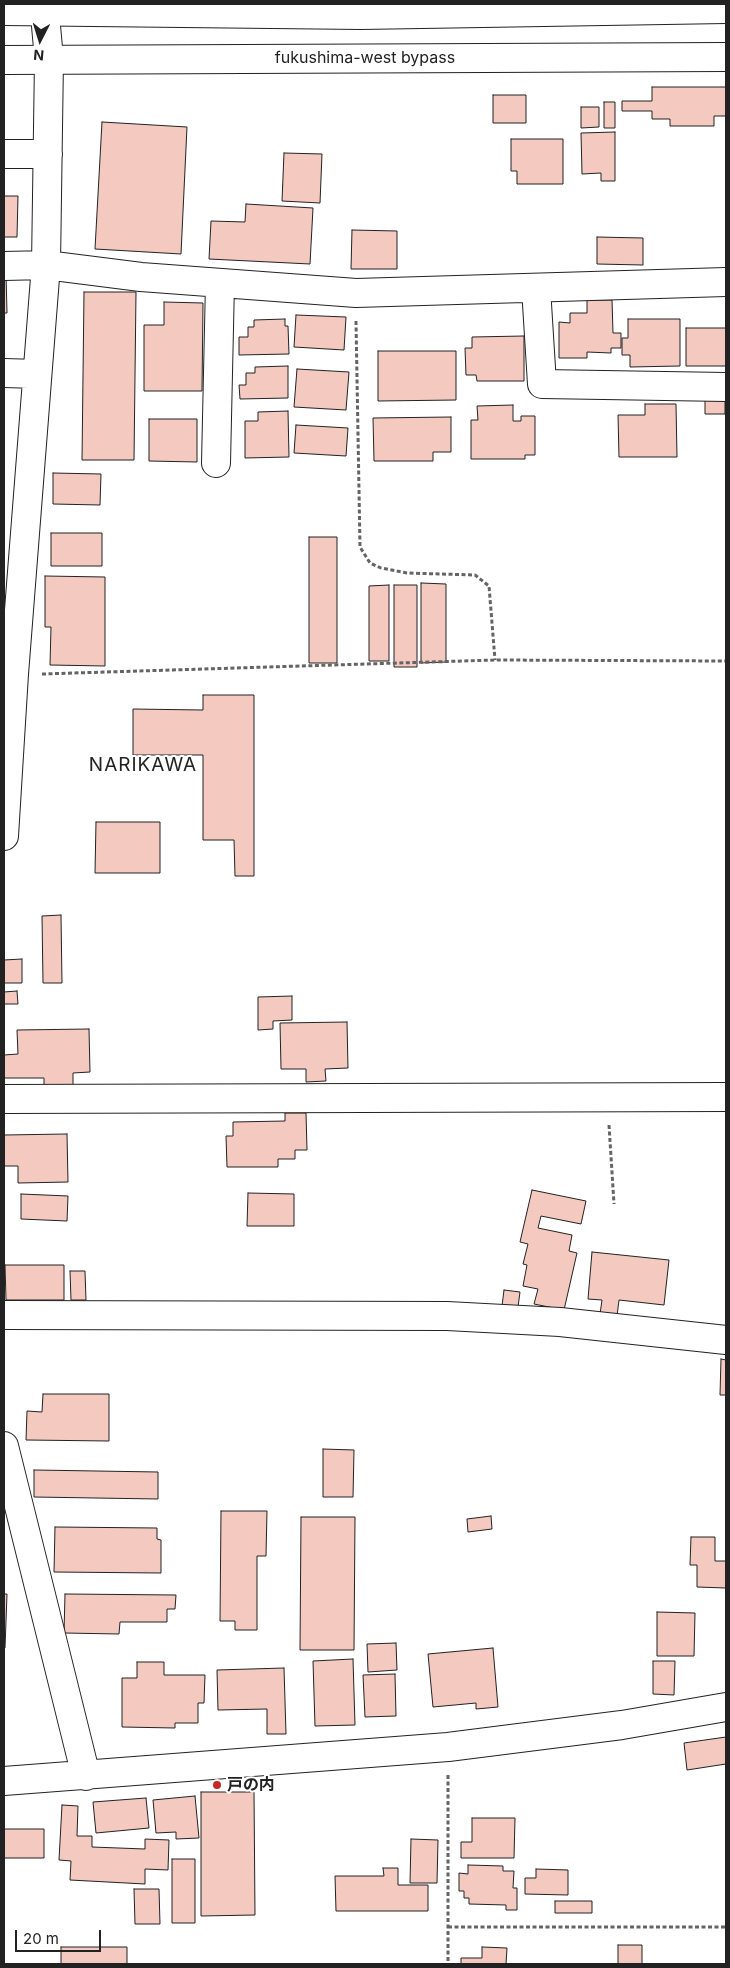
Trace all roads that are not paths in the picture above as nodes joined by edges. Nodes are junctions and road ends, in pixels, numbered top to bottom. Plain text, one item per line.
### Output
1 (419, 4) edge
2 (44, 7) edge
3 (726, 9) edge
4 (4, 11) edge
5 (361, 15) junction
6 (726, 57) edge
7 (4, 60) edge
8 (49, 60) junction
9 (4, 154) edge
10 (48, 154) junction
11 (46, 265) junction
12 (4, 266) edge
13 (726, 282) edge
14 (220, 283) junction
15 (536, 288) junction
16 (4, 374) edge
17 (37, 374) junction
18 (726, 387) edge
19 (216, 462) dead end
20 (4, 836) edge
21 (726, 1097) edge
22 (4, 1099) edge
23 (4, 1315) edge
24 (726, 1340) edge
25 (4, 1446) edge
26 (726, 1707) edge
27 (86, 1776) junction
28 (4, 1781) edge

1 - 5 main road
2 - 4 main road
2 - 5 main road
2 - 8 main road
3 - 5 main road
6 - 8 main road, fukushima-west bypass
7 - 8 main road, fukushima-west bypass
8 - 10 main road
9 - 10 main road
10 - 11 main road
11 - 12 main road
11 - 14 main road
11 - 17 main road
13 - 15 main road
14 - 15 main road
14 - 19 main road
15 - 18 main road
16 - 17 main road
17 - 20 main road
21 - 22 main road
23 - 24 main road
25 - 27 main road
26 - 27 main road
27 - 28 main road

